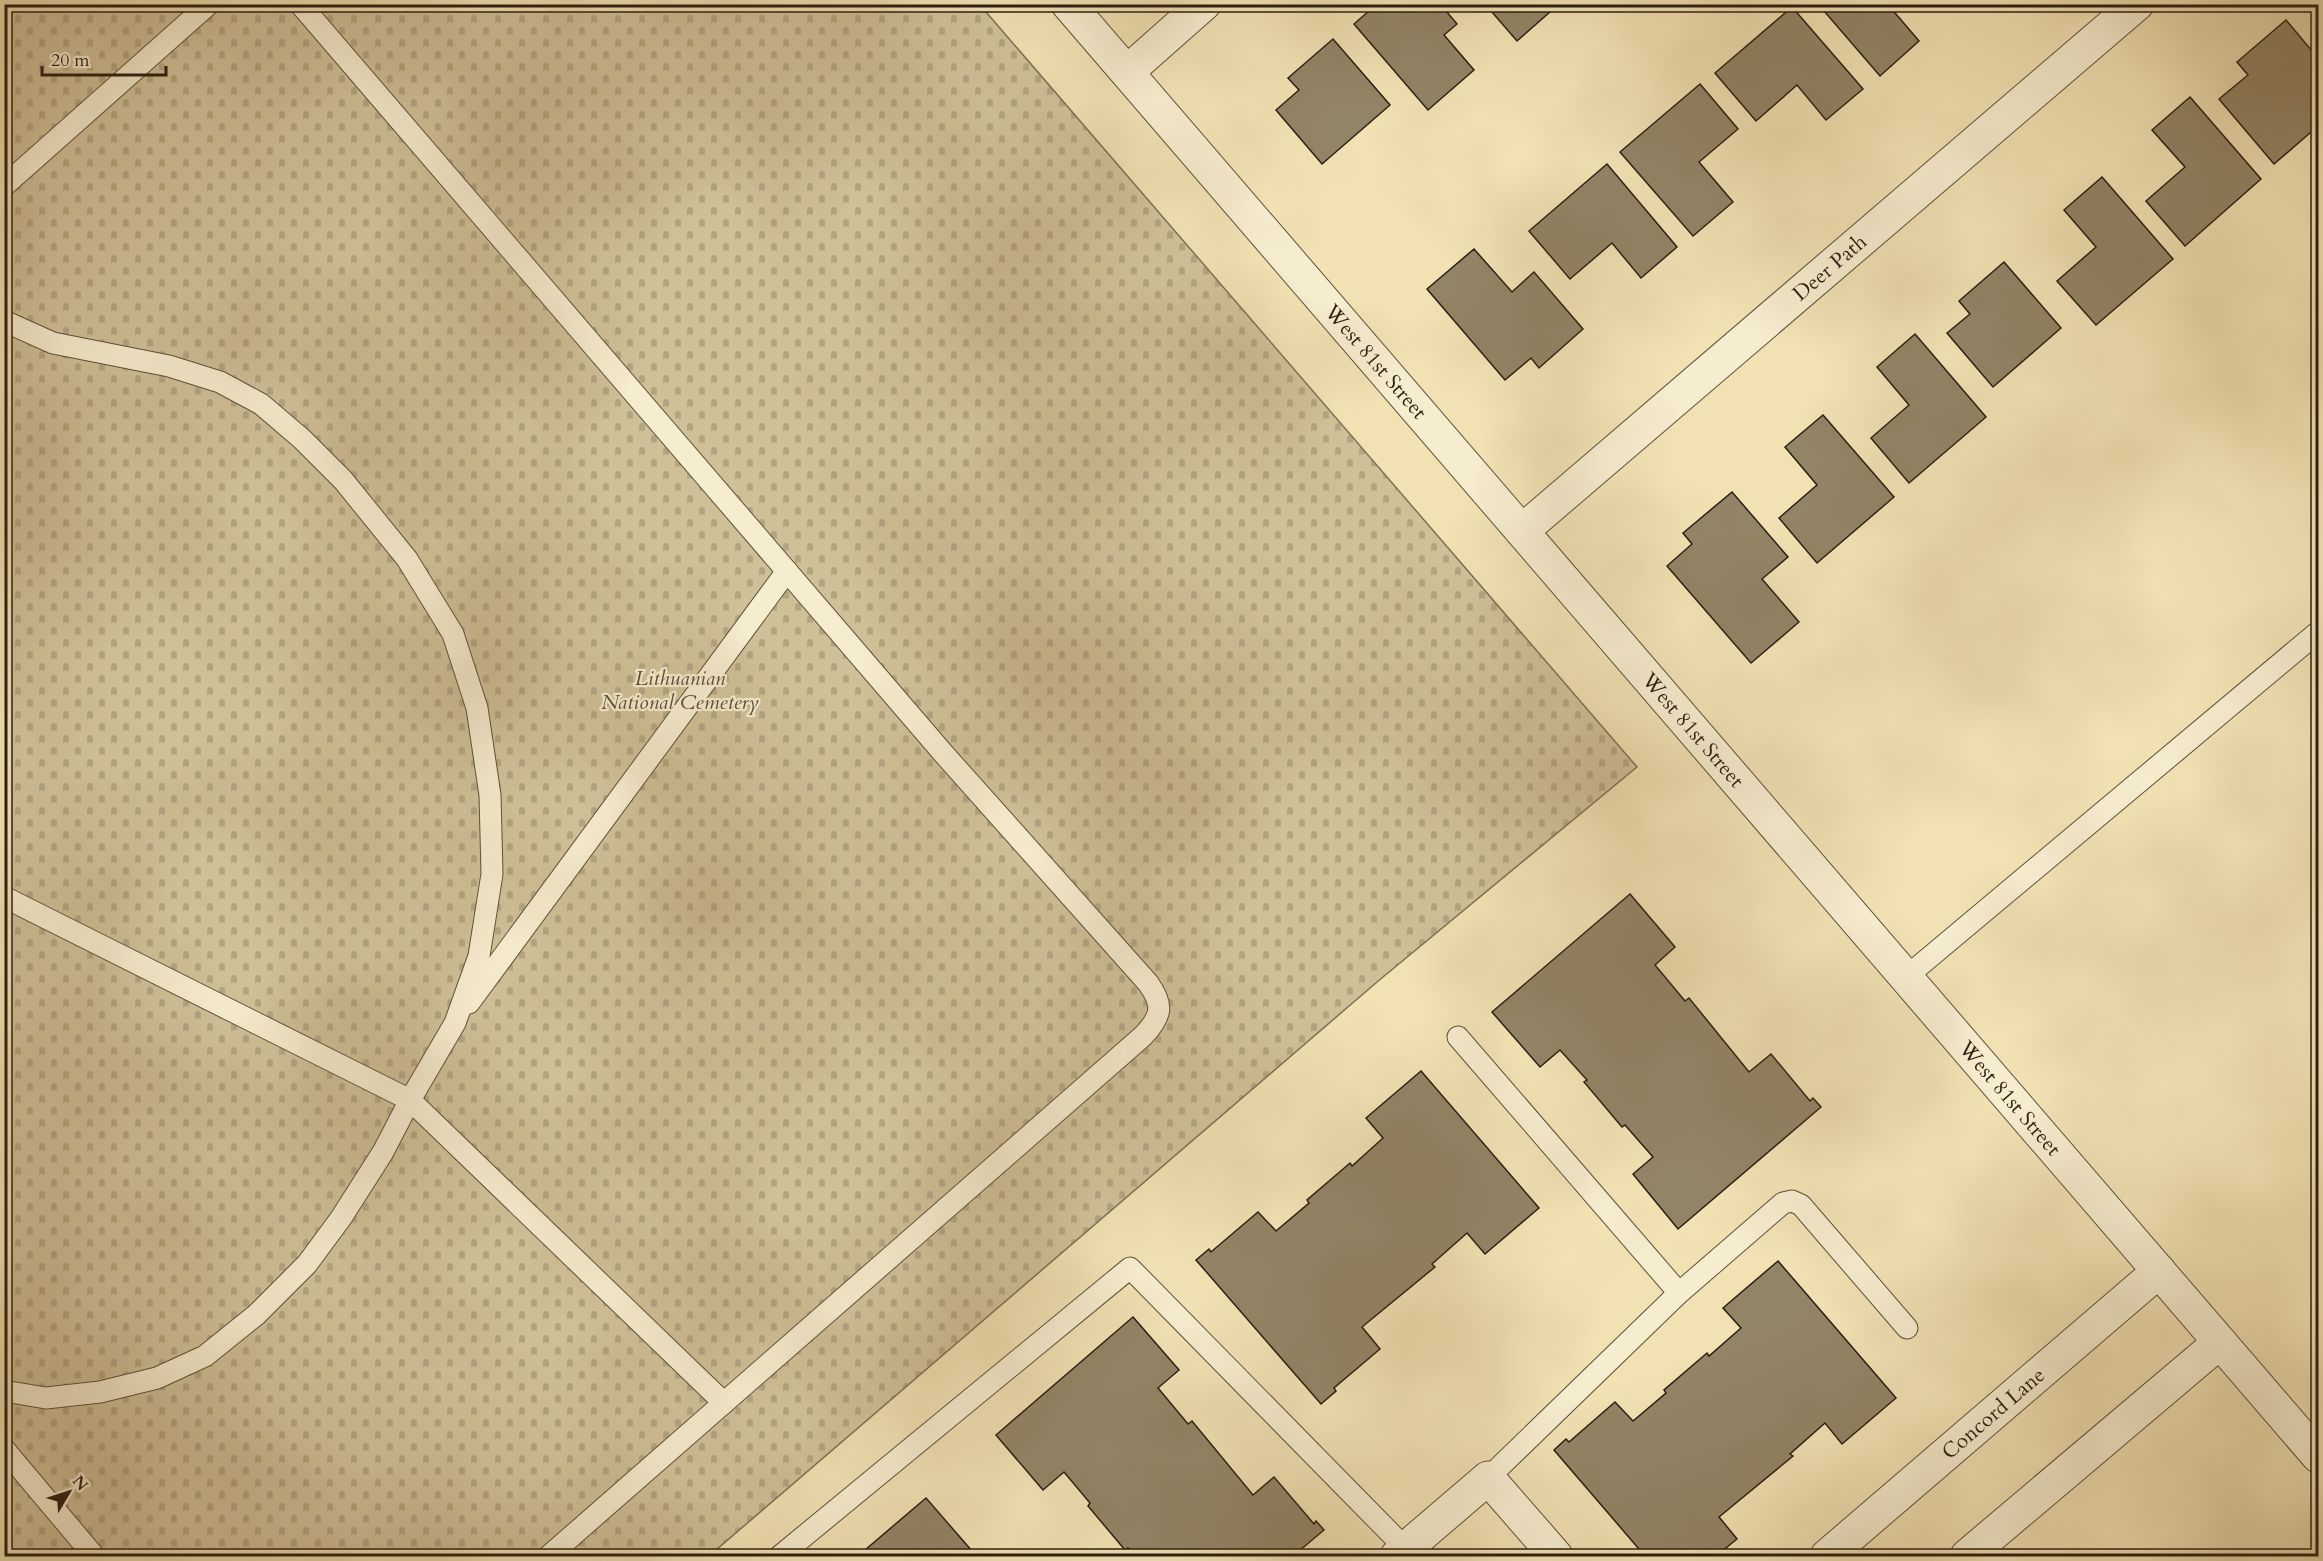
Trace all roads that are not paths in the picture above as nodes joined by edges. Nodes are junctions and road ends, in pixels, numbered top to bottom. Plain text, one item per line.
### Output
1 (209, 4) edge
2 (300, 4) edge
3 (1068, 4) edge
4 (1204, 4) edge
5 (2137, 4) edge
6 (1126, 72) junction
7 (4, 186) edge
8 (4, 321) edge
9 (1522, 531) junction
10 (787, 571) junction
11 (2319, 632) edge
12 (4, 897) edge
13 (1906, 977) junction
14 (454, 1023) junction
15 (1458, 1036) dead end
16 (410, 1100) junction
17 (2159, 1271) junction
18 (1679, 1293) junction
19 (1907, 1328) dead end
20 (2220, 1342) junction
21 (4, 1391) edge
22 (724, 1403) junction
23 (4, 1449) edge
24 (2319, 1456) edge
25 (1488, 1478) junction
26 (1401, 1553) edge
27 (94, 1557) edge
28 (549, 1557) edge
29 (780, 1557) edge
30 (1556, 1557) edge
31 (1827, 1557) edge
32 (1967, 1557) edge

1 - 7 lane
2 - 10 lane
3 - 6 street, West 81st Street
4 - 6 street
5 - 9 street, Deer Path
6 - 9 street, West 81st Street
8 - 14 lane
9 - 13 street, West 81st Street
10 - 14 lane
10 - 22 lane
11 - 13 lane
12 - 16 lane
13 - 17 street, West 81st Street
14 - 16 lane
15 - 18 lane
16 - 21 lane
16 - 22 lane
17 - 20 street, West 81st Street
17 - 31 street, Concord Lane
18 - 19 lane
18 - 25 lane
20 - 24 street, West 81st Street
20 - 32 street
22 - 28 lane
23 - 27 lane
25 - 26 street
25 - 30 street
26 - 29 lane

